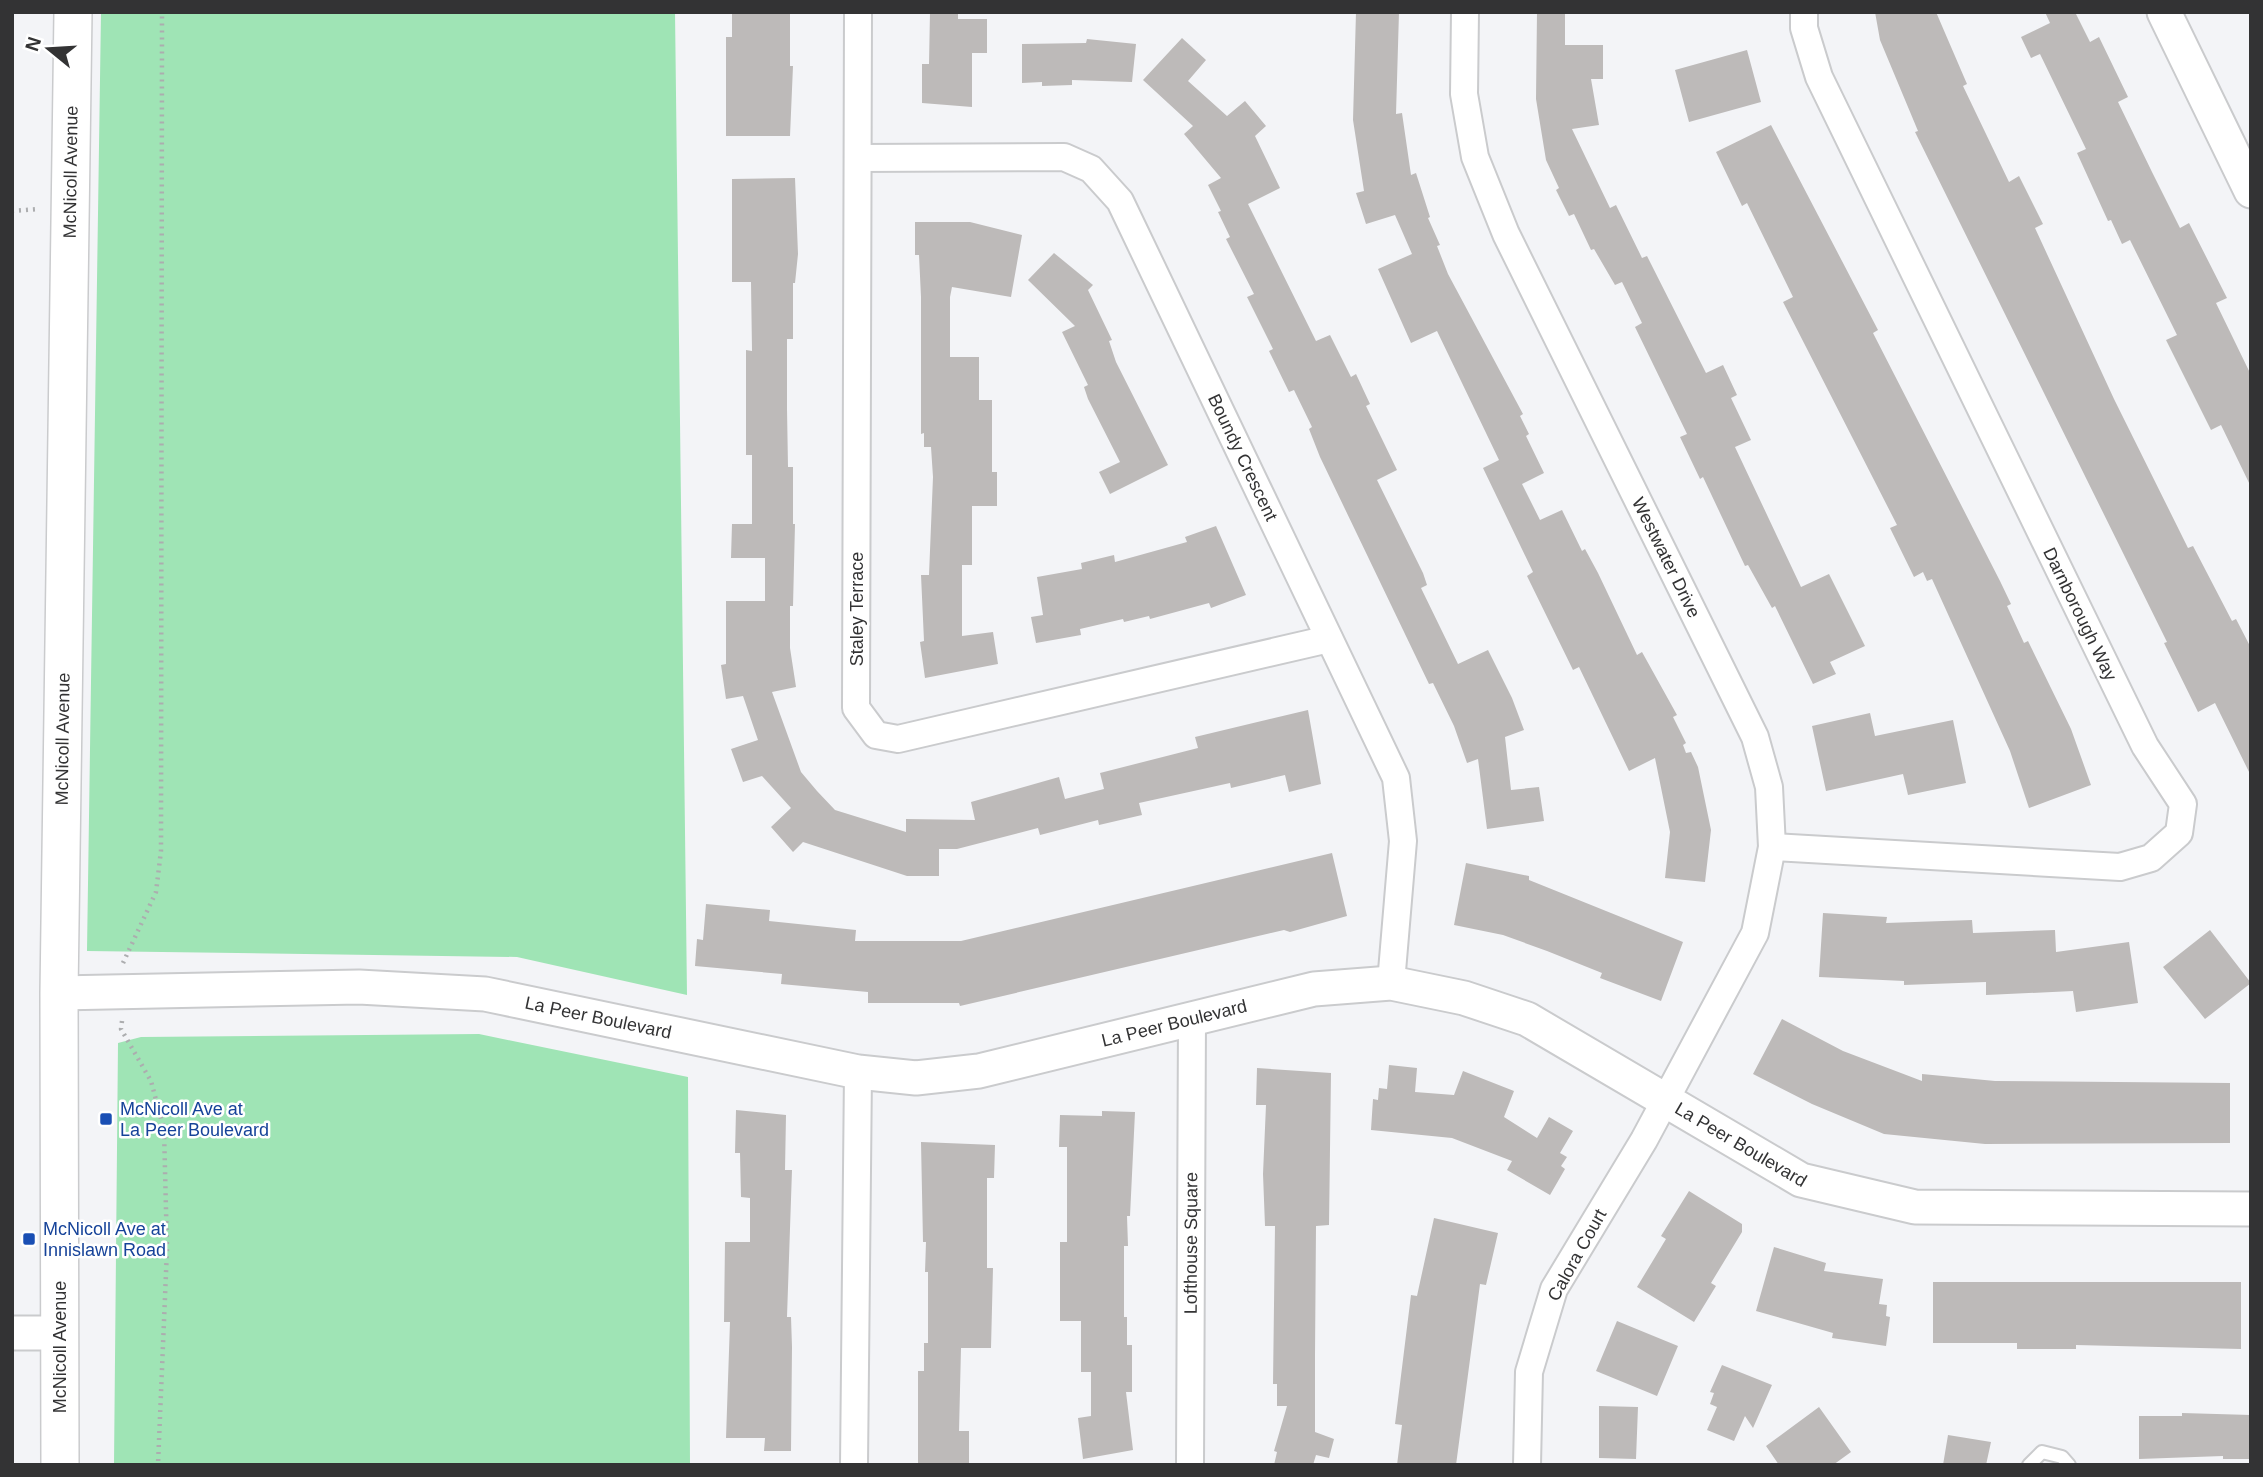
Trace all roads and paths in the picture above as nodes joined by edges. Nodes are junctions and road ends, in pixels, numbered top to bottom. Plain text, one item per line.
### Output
1 (73, 12) edge
2 (162, 12) edge
3 (858, 12) edge
4 (1465, 12) edge
5 (1804, 12) edge
6 (2164, 12) edge
7 (859, 158) junction
8 (2251, 191) edge
9 (12, 211) edge
10 (19, 211) dead end
11 (1328, 639) junction
12 (1772, 847) junction
13 (123, 964) dead end
14 (1391, 983) junction
15 (59, 993) junction
16 (1192, 1019) junction
17 (121, 1028) dead end
18 (858, 1072) junction
19 (1665, 1099) junction
20 (2251, 1209) edge
21 (12, 1333) edge
22 (60, 1333) junction
23 (60, 1465) edge
24 (158, 1465) edge
25 (853, 1465) edge
26 (1190, 1465) edge
27 (1527, 1465) edge
28 (2029, 1465) edge
29 (2069, 1465) edge

1 - 15 main road, McNicoll Avenue
2 - 13 path
3 - 7 street, Staley Terrace
4 - 12 street, Westwater Drive
5 - 12 street, Darnborough Way
6 - 8 street
7 - 11 street, Boundy Crescent
7 - 11 street, Staley Terrace
9 - 10 path
11 - 14 street, Boundy Crescent
12 - 19 street, Westwater Drive
14 - 16 street, La Peer Boulevard
14 - 19 street, La Peer Boulevard
15 - 18 street, La Peer Boulevard
15 - 22 main road, McNicoll Avenue
16 - 18 street, La Peer Boulevard
16 - 26 street, Lofthouse Square
17 - 24 path
18 - 25 street
19 - 20 street, La Peer Boulevard
19 - 27 street, Calora Court
21 - 22 street
22 - 23 main road, McNicoll Avenue
28 - 29 lane

